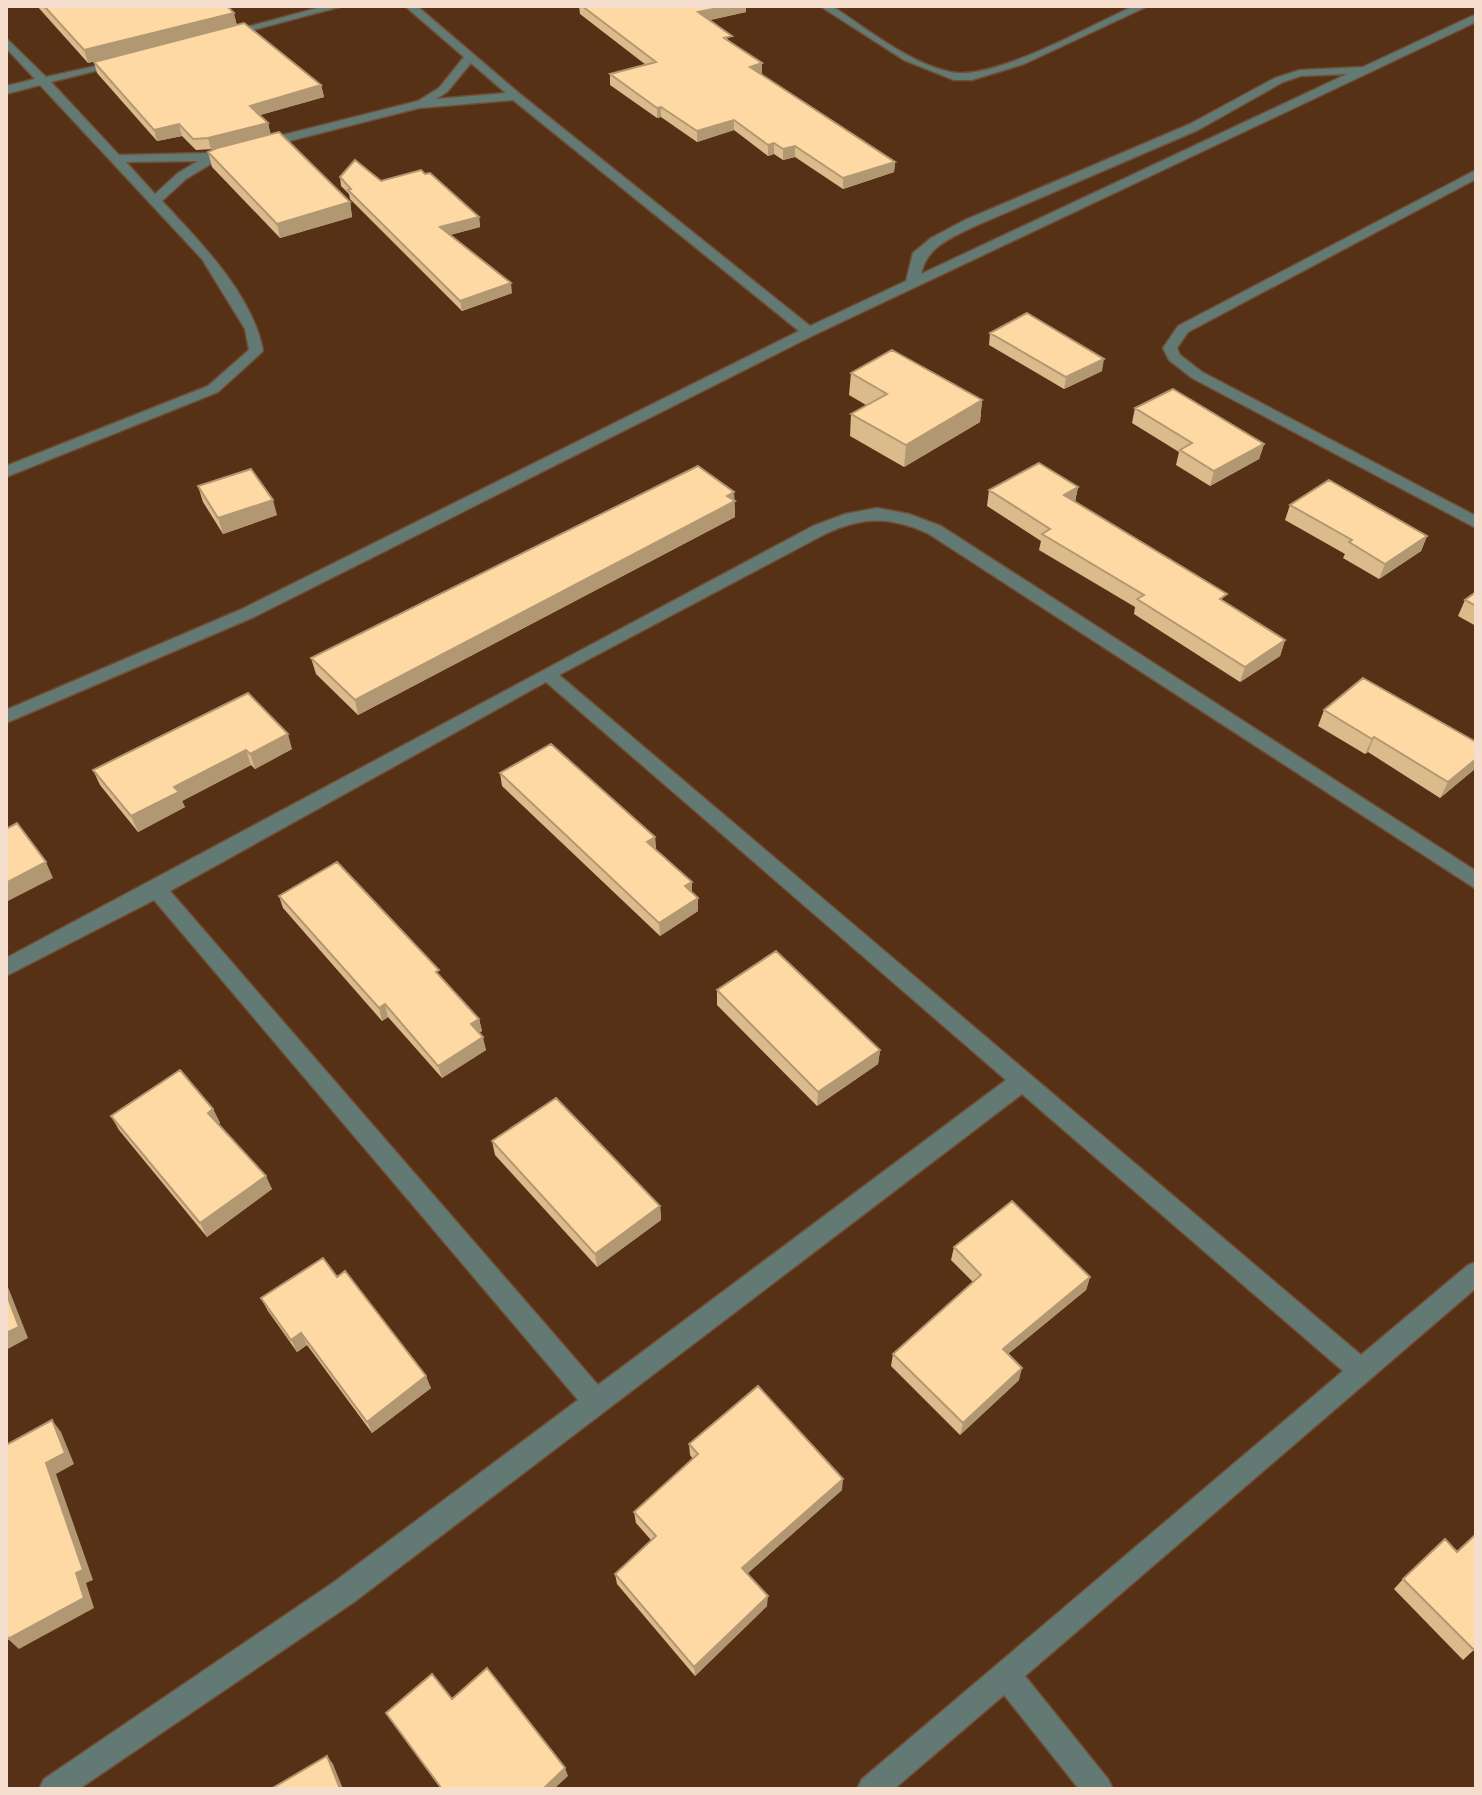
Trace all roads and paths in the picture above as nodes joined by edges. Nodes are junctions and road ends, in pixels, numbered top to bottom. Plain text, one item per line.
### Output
1 (338, 6) edge
2 (410, 6) edge
3 (825, 6) edge
4 (1143, 6) edge
5 (1476, 18) edge
6 (1455, 29) junction
7 (1476, 37) edge
8 (205, 40) edge
9 (6, 41) edge
10 (470, 57) junction
11 (131, 58) edge
12 (1370, 70) junction
13 (42, 81) junction
14 (6, 90) edge
15 (516, 96) junction
16 (419, 104) junction
17 (215, 156) junction
18 (113, 159) junction
19 (1476, 174) edge
20 (1062, 183) junction
21 (156, 200) junction
22 (1092, 200) junction
23 (912, 283) junction
24 (809, 332) junction
25 (6, 472) edge
26 (1476, 523) edge
27 (547, 674) junction
28 (6, 717) edge
29 (1476, 881) edge
30 (157, 889) junction
31 (6, 968) edge
32 (1022, 1081) junction
33 (1476, 1273) edge
34 (1361, 1371) junction
35 (597, 1403) junction
36 (1006, 1675) junction
37 (54, 1789) edge
38 (872, 1789) edge
39 (1098, 1789) edge

1 - 8 street
2 - 10 street
3 - 4 street
5 - 6 street
6 - 7 street
6 - 12 street
9 - 13 street
10 - 15 street
10 - 16 street
11 - 13 street
12 - 20 street
12 - 22 street
13 - 14 street
13 - 18 street
15 - 16 street
15 - 24 street
16 - 17 street
17 - 18 street
17 - 21 street
18 - 21 street
19 - 26 street
20 - 22 street
20 - 23 street
21 - 25 street
22 - 23 street
23 - 24 street
24 - 28 street
27 - 29 street
27 - 30 street
27 - 32 street
30 - 31 street
30 - 35 street
32 - 34 street
32 - 35 street
33 - 34 street
34 - 36 street
35 - 37 street
36 - 38 street
36 - 39 street

